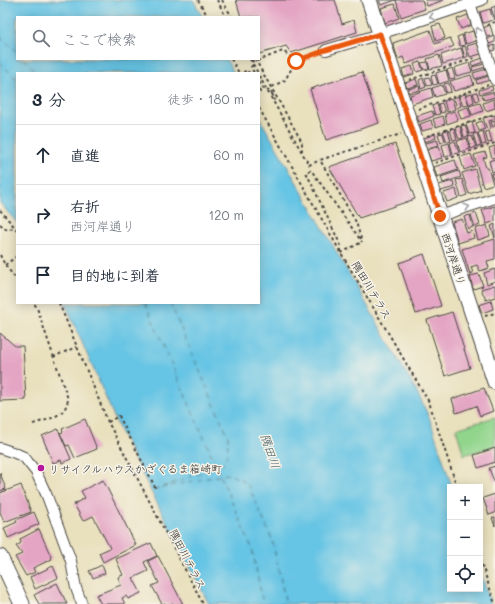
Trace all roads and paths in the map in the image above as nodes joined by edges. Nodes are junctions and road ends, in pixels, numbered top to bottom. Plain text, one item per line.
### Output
1 (198, 0) edge
2 (217, 0) edge
3 (222, 0) edge
4 (368, 0) edge
5 (482, 0) edge
6 (469, 2) edge
7 (207, 16) edge
8 (225, 16) edge
9 (231, 16) edge
10 (380, 34) junction
11 (326, 50) joint
12 (486, 54) junction
13 (260, 59) edge
14 (232, 60) edge
15 (251, 60) edge
16 (256, 60) edge
17 (296, 61) junction
18 (253, 65) junction
19 (238, 72) edge
20 (254, 72) edge
21 (257, 72) edge
22 (260, 78) edge
23 (495, 80) edge
24 (260, 83) edge
25 (495, 83) edge
26 (396, 84) junction
27 (272, 87) junction
28 (266, 88) junction
29 (267, 91) junction
30 (273, 94) junction
31 (273, 100) junction
32 (260, 110) edge
33 (406, 113) junction
34 (495, 114) edge
35 (409, 137) junction
36 (495, 143) edge
37 (302, 152) junction
38 (320, 160) junction
39 (424, 166) junction
40 (495, 198) edge
41 (0, 210) edge
42 (440, 216) junction
43 (0, 224) edge
44 (16, 229) edge
45 (362, 242) junction
46 (341, 253) junction
47 (0, 255) edge
48 (16, 257) edge
49 (5, 265) junction
50 (16, 279) edge
51 (35, 304) edge
52 (59, 304) edge
53 (76, 347) junction
54 (53, 357) junction
55 (495, 382) edge
56 (108, 422) junction
57 (33, 424) dead end
58 (0, 448) edge
59 (455, 484) edge
60 (156, 489) dead end
61 (0, 557) edge
62 (483, 568) edge
63 (495, 603) edge
64 (22, 604) edge
65 (82, 604) edge
66 (203, 604) edge

1 - 7 path
2 - 8 path
3 - 9 path
4 - 10 street, 西河岸通り
5 - 6 street
6 -> 10 street
12 -> 6 street
10 - 11 street
10 - 26 street, 西河岸通り
11 - 17 path
12 - 23 street
12 - 26 path
13 - 17 path
14 - 19 path
15 - 18 path
16 - 27 path
17 - 27 path
18 - 20 path
18 - 21 path
22 - 28 path
24 - 28 path
25 - 33 path
26 - 33 street, 西河岸通り
27 - 30 path
28 - 29 path
29 - 30 path
29 - 31 path
30 - 31 path
30 - 37 path
31 - 37 path
32 - 46 path, 隅田川テラス
33 - 35 street, 西河岸通り
34 - 35 path
35 - 38 path
35 - 39 street, 西河岸通り
36 - 39 path
37 - 38 path
38 - 45 path
39 - 42 street, 西河岸通り
42 -> 40 street
41 - 44 path
42 - 55 street, 西河岸通り
43 - 44 path
45 - 46 path
45 - 46 path
46 - 59 path, 隅田川テラス
47 - 49 path
48 - 49 path
49 - 50 path
51 - 54 path
52 - 53 path, 隅田川テラス
53 - 54 path
53 - 56 path, 隅田川テラス
54 - 57 path
56 - 60 path
56 - 66 path, 隅田川テラス
58 - 65 street
61 - 64 street
62 - 63 path

